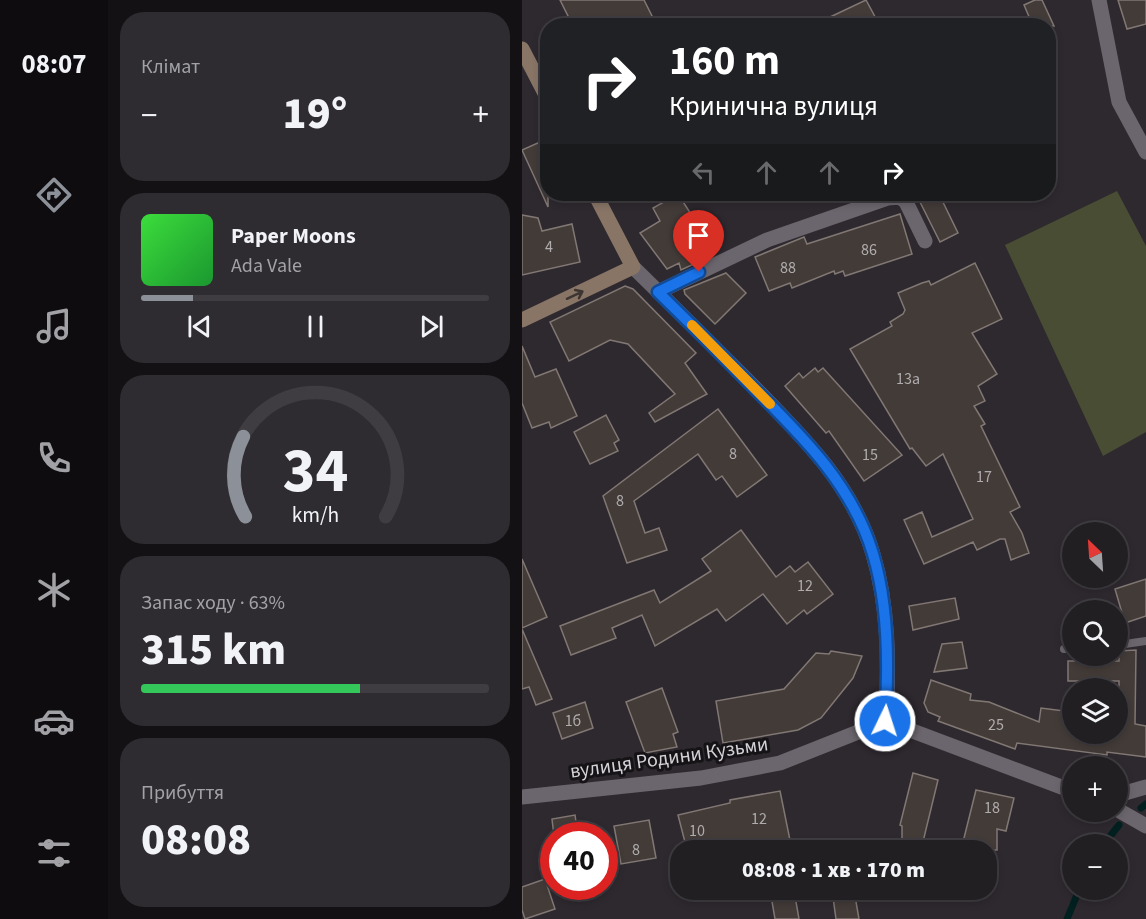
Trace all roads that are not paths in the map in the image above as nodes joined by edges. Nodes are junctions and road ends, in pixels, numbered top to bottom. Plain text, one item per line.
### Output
1 (1099, 0) edge
2 (522, 49) edge
3 (540, 84) edge
4 (1146, 152) edge
5 (599, 201) edge
6 (879, 201) edge
7 (905, 201) edge
8 (925, 241) dead end
9 (633, 267) junction
10 (658, 292) junction
11 (522, 320) edge
12 (1146, 641) edge
13 (1128, 644) edge
14 (885, 721) junction
15 (1062, 787) edge
16 (1146, 787) edge
17 (1128, 792) edge
18 (522, 797) edge
19 (1128, 816) edge
20 (1146, 826) edge

1 - 4 street
2 - 3 main road
5 - 9 main road
6 - 10 street
7 - 8 street
9 - 10 street
11 -> 9 main road
10 - 14 street
12 - 13 lane
14 - 15 street
14 - 18 street, вулиця Родини Кузьми
16 - 17 street
19 - 20 street

